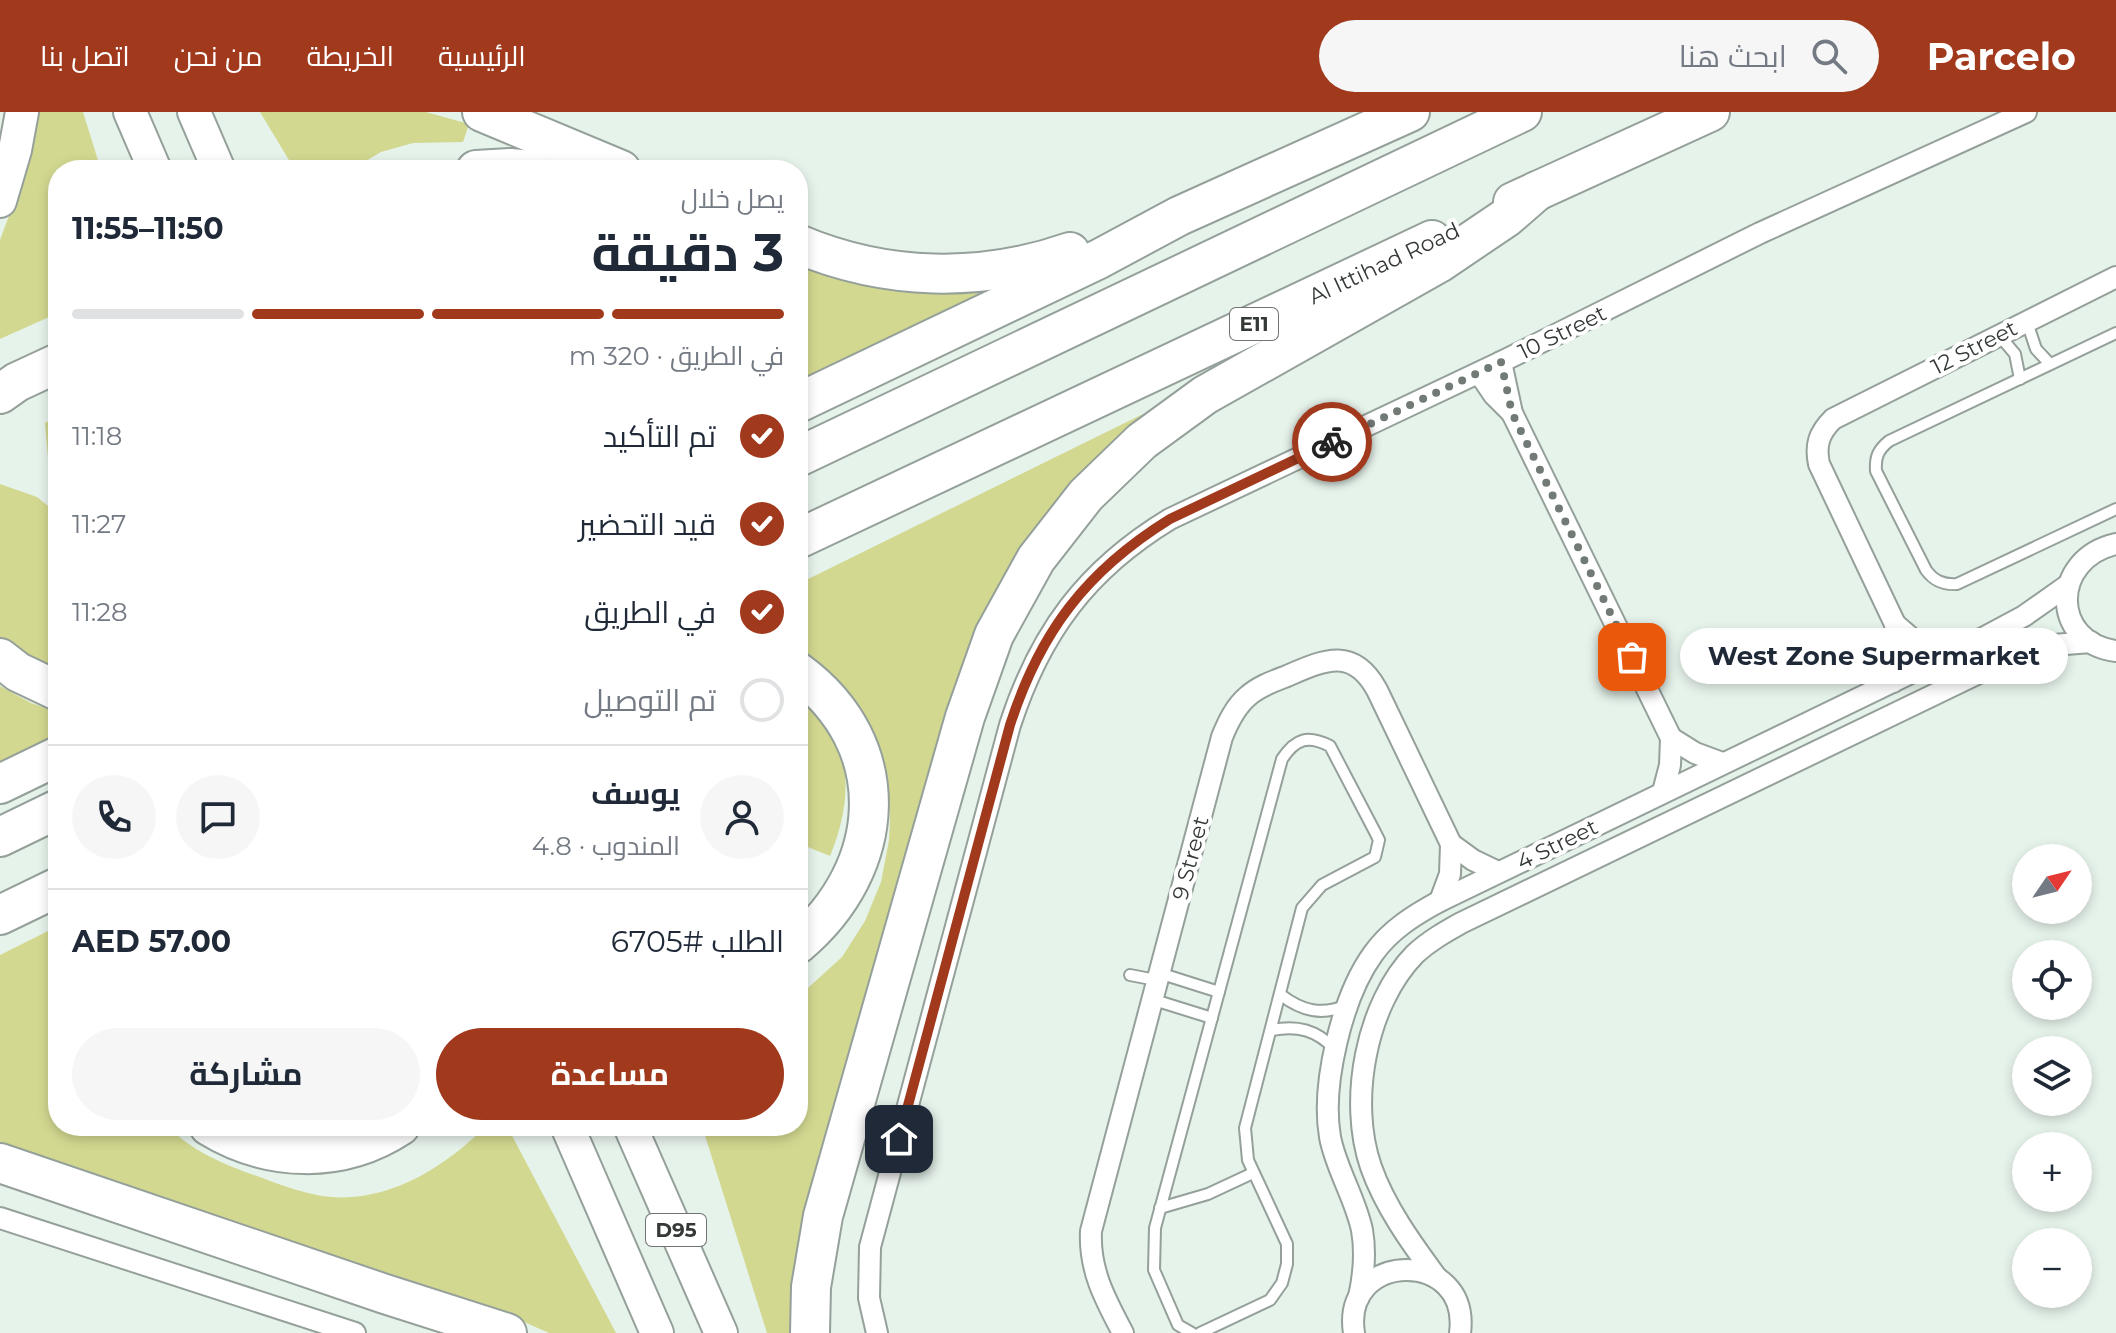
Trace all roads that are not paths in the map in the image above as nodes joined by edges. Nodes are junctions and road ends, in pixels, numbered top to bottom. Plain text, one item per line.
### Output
1 (22, 112) edge
2 (130, 112) edge
3 (194, 112) edge
4 (482, 112) edge
5 (1410, 112) edge
6 (1522, 112) edge
7 (1710, 112) edge
8 (2026, 112) edge
9 (151, 160) edge
10 (215, 160) edge
11 (597, 160) edge
12 (1537, 191) junction
13 (0, 201) edge
14 (1179, 216) junction
15 (808, 248) edge
16 (2116, 277) edge
17 (2027, 320) junction
18 (2116, 333) edge
19 (1999, 335) junction
20 (1501, 362) junction
21 (2050, 364) junction
22 (48, 368) edge
23 (1479, 373) junction
24 (2020, 379) junction
25 (0, 394) edge
26 (808, 398) edge
27 (1512, 413) junction
28 (808, 452) edge
29 (2116, 509) edge
30 (808, 534) edge
31 (2116, 544) edge
32 (2068, 585) junction
33 (1895, 624) junction
34 (2091, 642) junction
35 (2116, 651) edge
36 (0, 658) edge
37 (1943, 658) junction
38 (808, 681) edge
39 (1893, 682) junction
40 (48, 686) edge
41 (1671, 738) junction
42 (48, 761) edge
43 (1722, 763) junction
44 (0, 784) edge
45 (1663, 792) junction
46 (48, 814) edge
47 (0, 837) edge
48 (1451, 844) junction
49 (1498, 872) junction
50 (48, 892) edge
51 (1440, 901) junction
52 (0, 915) edge
53 (808, 934) edge
54 (1131, 972) dead end
55 (1152, 982) junction
56 (1219, 992) junction
57 (1281, 995) junction
58 (1349, 1004) junction
59 (1212, 1018) junction
60 (1272, 1030) junction
61 (1336, 1050) junction
62 (229, 1136) edge
63 (382, 1136) edge
64 (571, 1136) edge
65 (634, 1136) edge
66 (843, 1147) junction
67 (0, 1163) edge
68 (1253, 1173) junction
69 (1160, 1208) junction
70 (0, 1218) edge
71 (1437, 1278) junction
72 (1357, 1304) junction
73 (1461, 1332) edge
74 (355, 1333) edge
75 (507, 1333) edge
76 (657, 1333) edge
77 (721, 1333) edge
78 (810, 1333) edge
79 (828, 1333) edge
80 (877, 1333) edge
81 (1123, 1333) edge
82 (1192, 1333) edge
83 (1200, 1333) edge
84 (1340, 1333) edge
85 (1354, 1333) edge

1 - 13 main road
2 - 9 main road
3 - 10 main road
4 - 11 highway
5 - 14 highway
6 - 28 highway
7 - 12 highway, Al Ittihad Road / E11
8 - 20 street, 10 Street
12 - 30 highway, Al Ittihad Road / E11
12 - 66 highway
14 - 15 highway
14 - 26 highway
16 - 17 street, 12 Street
17 - 19 street, 12 Street
17 - 21 lane
18 - 21 lane
19 - 24 lane
19 - 33 street, 12 Street
20 - 23 street, 10 Street
20 - 27 street
21 - 24 lane
22 - 25 highway
23 - 27 street
23 - 80 street, 10 Street
24 - 29 lane
27 - 41 street
31 - 32 street, 4 Street
32 - 34 street
32 - 37 street, 4 Street
33 - 37 street
33 - 39 street
34 - 35 street
34 - 71 street, 4 Street
36 - 40 highway
37 - 39 street, 4 Street
38 - 53 highway
39 - 43 street, 4 Street
41 - 43 street
41 - 45 street
42 - 44 highway
43 - 45 street, 4 Street
45 - 49 street, 4 Street
46 - 47 highway
48 - 49 street
48 - 51 street
48 - 55 street, 9 Street
49 - 51 street, 4 Street
50 - 52 highway
51 - 58 street, 4 Street
54 - 55 lane
55 - 56 lane
55 - 59 lane
55 - 81 street, 9 Street
56 - 57 lane
56 - 59 lane
57 - 58 lane
57 - 60 lane
58 - 61 street, 4 Street
59 - 69 lane
60 - 61 lane
60 - 68 lane
61 - 72 street, 4 Street
62 - 63 highway
64 - 76 main road, D95
65 - 77 main road, D95
66 - 78 highway
66 - 79 highway
67 - 75 highway
68 - 69 lane
68 - 83 lane
69 - 82 lane
70 - 74 street
71 - 72 street
71 - 73 street, 4 Street
72 - 84 street
72 - 85 street, 4 Street

